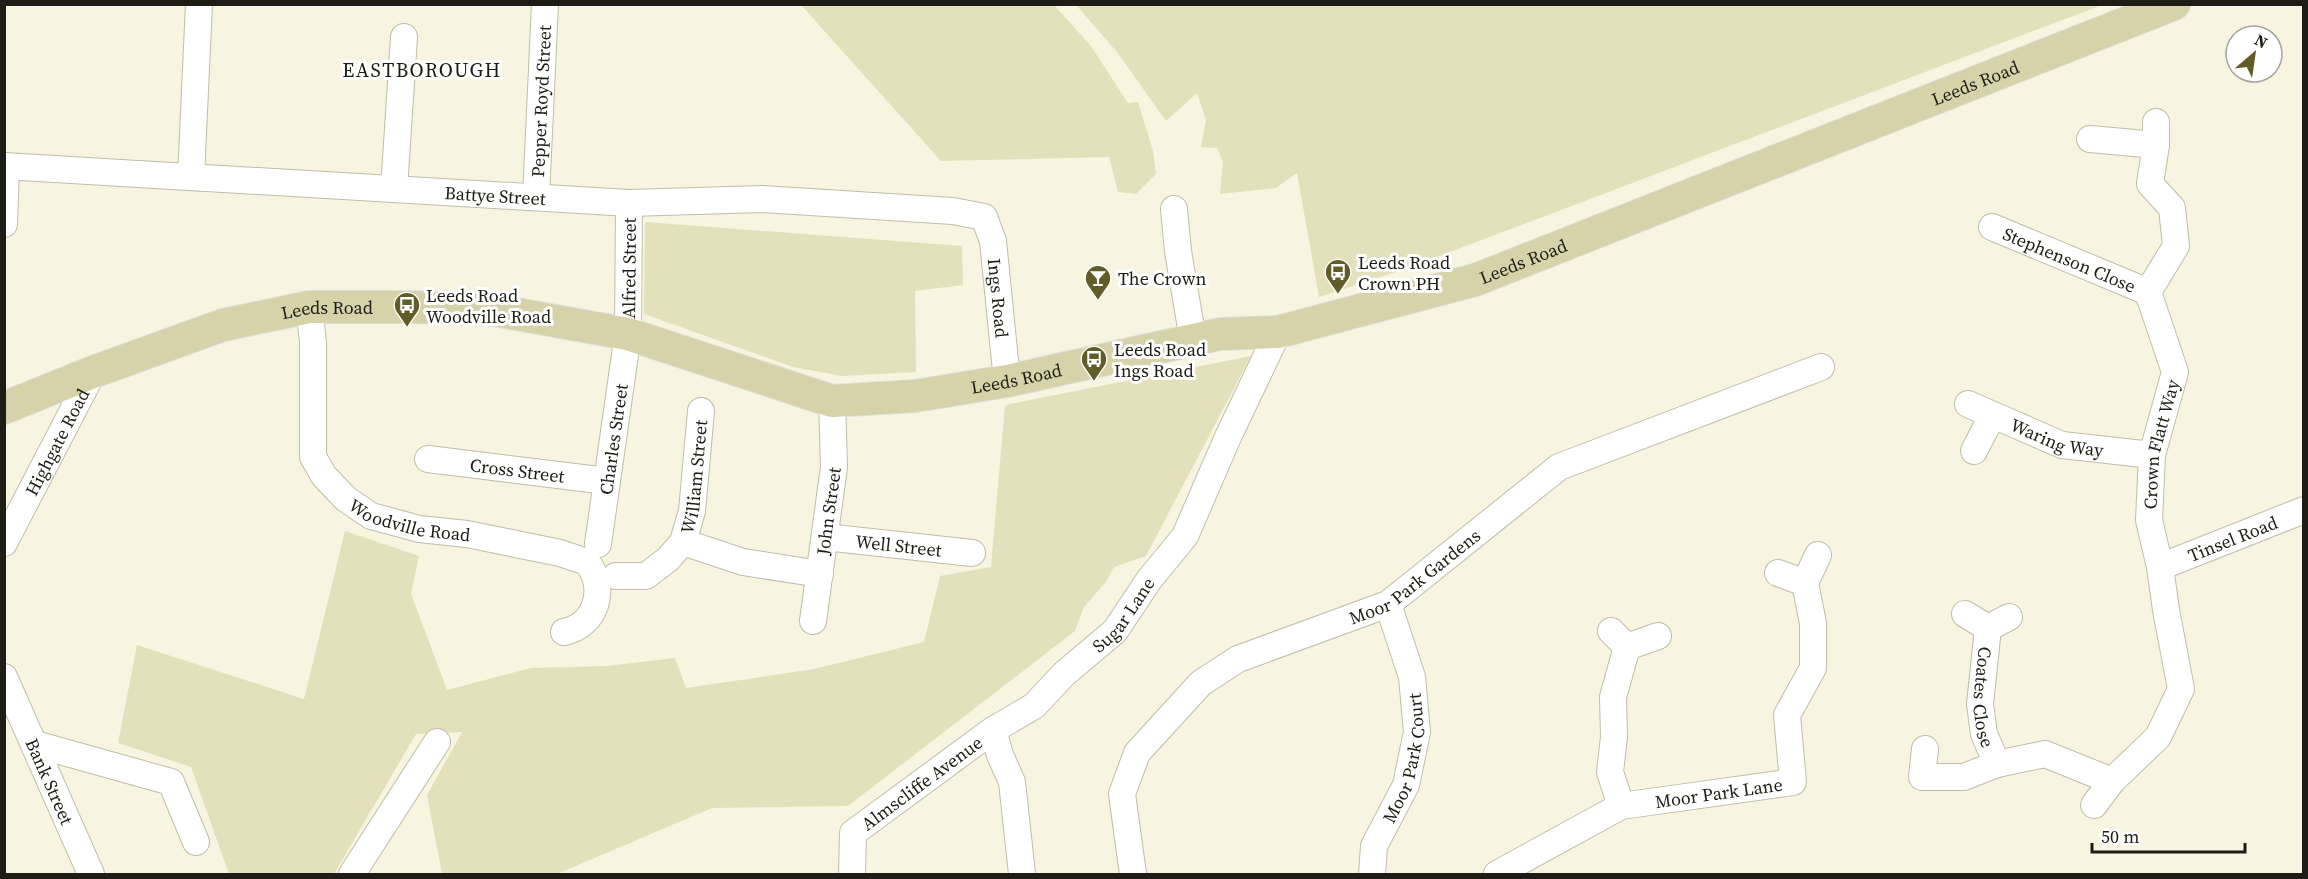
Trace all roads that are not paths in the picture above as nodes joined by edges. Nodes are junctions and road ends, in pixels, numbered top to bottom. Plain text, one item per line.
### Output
1 (199, 4) edge
2 (545, 4) edge
3 (2174, 4) edge
4 (403, 38) dead end
5 (2090, 139) dead end
6 (5, 166) edge
7 (190, 177) junction
8 (394, 189) junction
9 (536, 197) junction
10 (629, 203) junction
11 (1174, 209) dead end
12 (984, 217) joint
13 (4, 224) edge
14 (1992, 227) dead end
15 (2148, 292) junction
16 (309, 307) junction
17 (1278, 332) junction
18 (628, 334) junction
19 (1193, 340) junction
20 (1821, 367) dead end
21 (93, 372) junction
22 (1007, 381) junction
23 (832, 400) junction
24 (1968, 404) dead end
25 (4, 408) edge
26 (701, 411) dead end
27 (1992, 416) junction
28 (1974, 451) dead end
29 (2152, 455) junction
30 (428, 459) dead end
31 (607, 481) junction
32 (2304, 510) edge
33 (825, 537) junction
34 (683, 542) junction
35 (4, 543) edge
36 (598, 544) dead end
37 (972, 553) dead end
38 (1818, 555) dead end
39 (2160, 567) junction
40 (1778, 573) dead end
41 (820, 574) junction
42 (616, 576) dead end
43 (1805, 584) junction
44 (1388, 604) junction
45 (1965, 614) dead end
46 (813, 621) dead end
47 (564, 632) dead end
48 (1658, 636) dead end
49 (6, 686) edge
50 (993, 730) junction
51 (436, 742) dead end
52 (35, 744) junction
53 (1924, 749) dead end
54 (1997, 764) junction
55 (2112, 782) junction
56 (2094, 805) dead end
57 (1621, 806) junction
58 (196, 842) dead end
59 (90, 874) edge
60 (352, 874) edge
61 (852, 874) edge
62 (1022, 874) edge
63 (1133, 874) edge
64 (1372, 874) edge
65 (1497, 874) edge

1 - 7 street
2 - 9 street, Pepper Royd Street
3 - 17 main road, Leeds Road
4 - 8 street
5 - 15 street
6 - 7 street, Battye Street
6 - 13 street
7 - 8 street, Battye Street
8 - 9 street, Battye Street
9 - 10 street, Battye Street
10 - 12 street, Battye Street
10 - 18 street, Alfred Street
11 - 19 street
12 - 22 street, Ings Road
14 - 15 street, Stephenson Close
15 - 29 street, Crown Flatt Way
16 - 18 main road, Leeds Road
16 - 21 main road, Leeds Road
16 - 47 street, Woodville Road
17 - 19 main road, Leeds Road
17 - 50 street, Sugar Lane
18 - 23 main road, Leeds Road
18 - 31 street, Charles Street
19 - 22 main road, Leeds Road
20 - 44 street, Moor Park Gardens
21 - 25 main road, Leeds Road
21 - 35 street, Highgate Road
22 - 23 main road, Leeds Road
23 - 33 street, John Street
24 - 27 street, Waring Way
26 - 34 street, William Street
27 - 28 street
27 - 29 street, Waring Way
29 - 39 street, Crown Flatt Way
30 - 31 street, Cross Street
31 - 36 street, Charles Street
32 - 39 street, Tinsel Road
33 - 37 street, Well Street
33 - 41 street, John Street
34 - 41 street, William Street
34 - 42 street, William Street
38 - 43 street
39 - 55 street, Crown Flatt Way
40 - 43 street
41 - 46 street, John Street
43 - 57 street, Moor Park Lane
44 - 63 street, Moor Park Gardens
44 - 64 street, Moor Park Court
45 - 54 street, Coates Close
48 - 57 street
49 - 52 street, Bank Street
50 - 61 street, Almscliffe Avenue
50 - 62 street
51 - 60 street
52 - 58 street
52 - 59 street, Bank Street
53 - 54 street, Coates Close
54 - 55 street, Coates Close
55 - 56 street, Crown Flatt Way
57 - 65 street, Moor Park Lane

